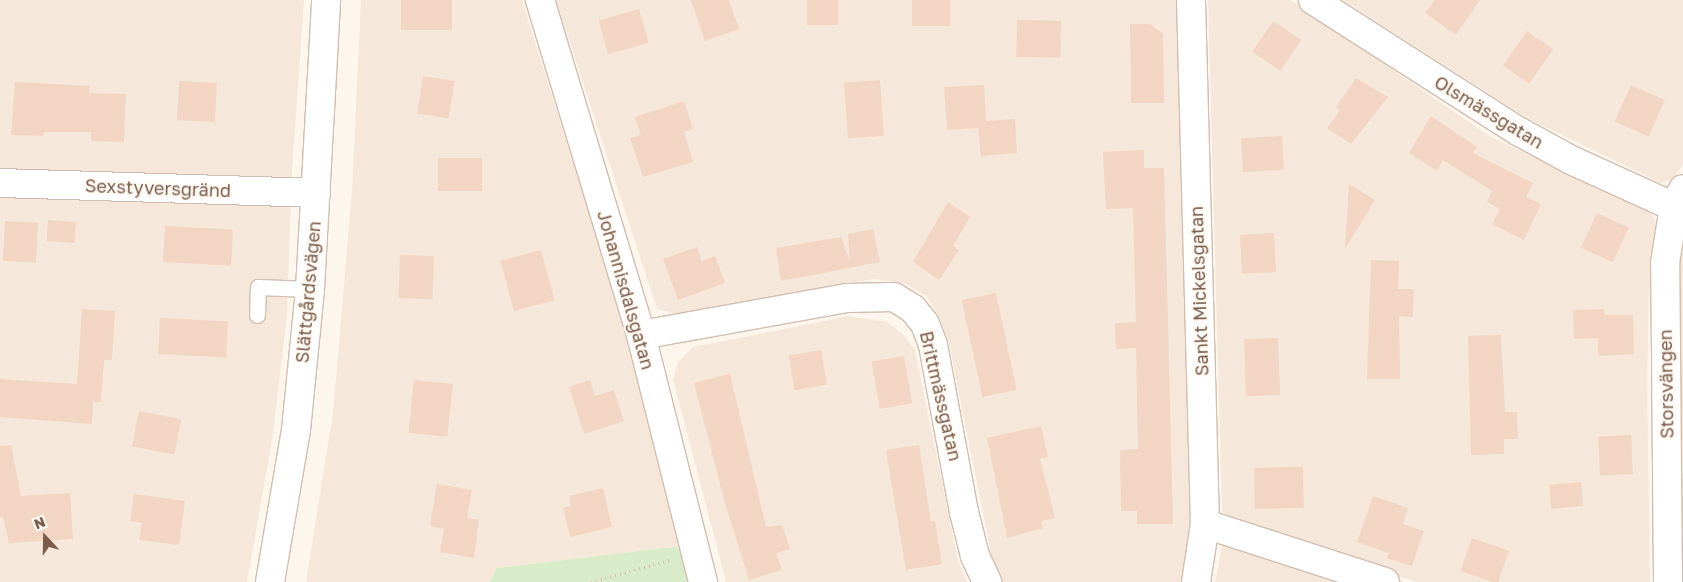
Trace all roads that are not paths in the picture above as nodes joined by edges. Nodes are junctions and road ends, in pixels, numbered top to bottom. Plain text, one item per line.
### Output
1 (326, 0) edge
2 (540, 0) edge
3 (1191, 0) edge
4 (1313, 0) edge
5 (0, 183) edge
6 (316, 193) junction
7 (1679, 198) edge
8 (310, 289) junction
9 (256, 315) dead end
10 (641, 335) junction
11 (1205, 524) junction
12 (270, 582) edge
13 (704, 582) edge
14 (987, 582) edge
15 (1196, 582) edge
16 (1385, 582) edge
17 (1668, 582) edge

1 - 6 street, Slättgårdsvägen
2 - 10 street, Johannisdalsgatan
3 - 11 street, Sankt Mickelsgatan
4 - 7 street, Olsmässgatan
5 - 6 street, Sexstyversgränd
6 - 8 street, Slättgårdsvägen
7 - 17 street, Storsvängen
8 - 9 lane
8 - 12 street, Slättgårdsvägen
10 - 13 street, Johannisdalsgatan
10 - 14 street, Brittmässgatan
11 - 15 street, Sankt Mickelsgatan
11 - 16 street

